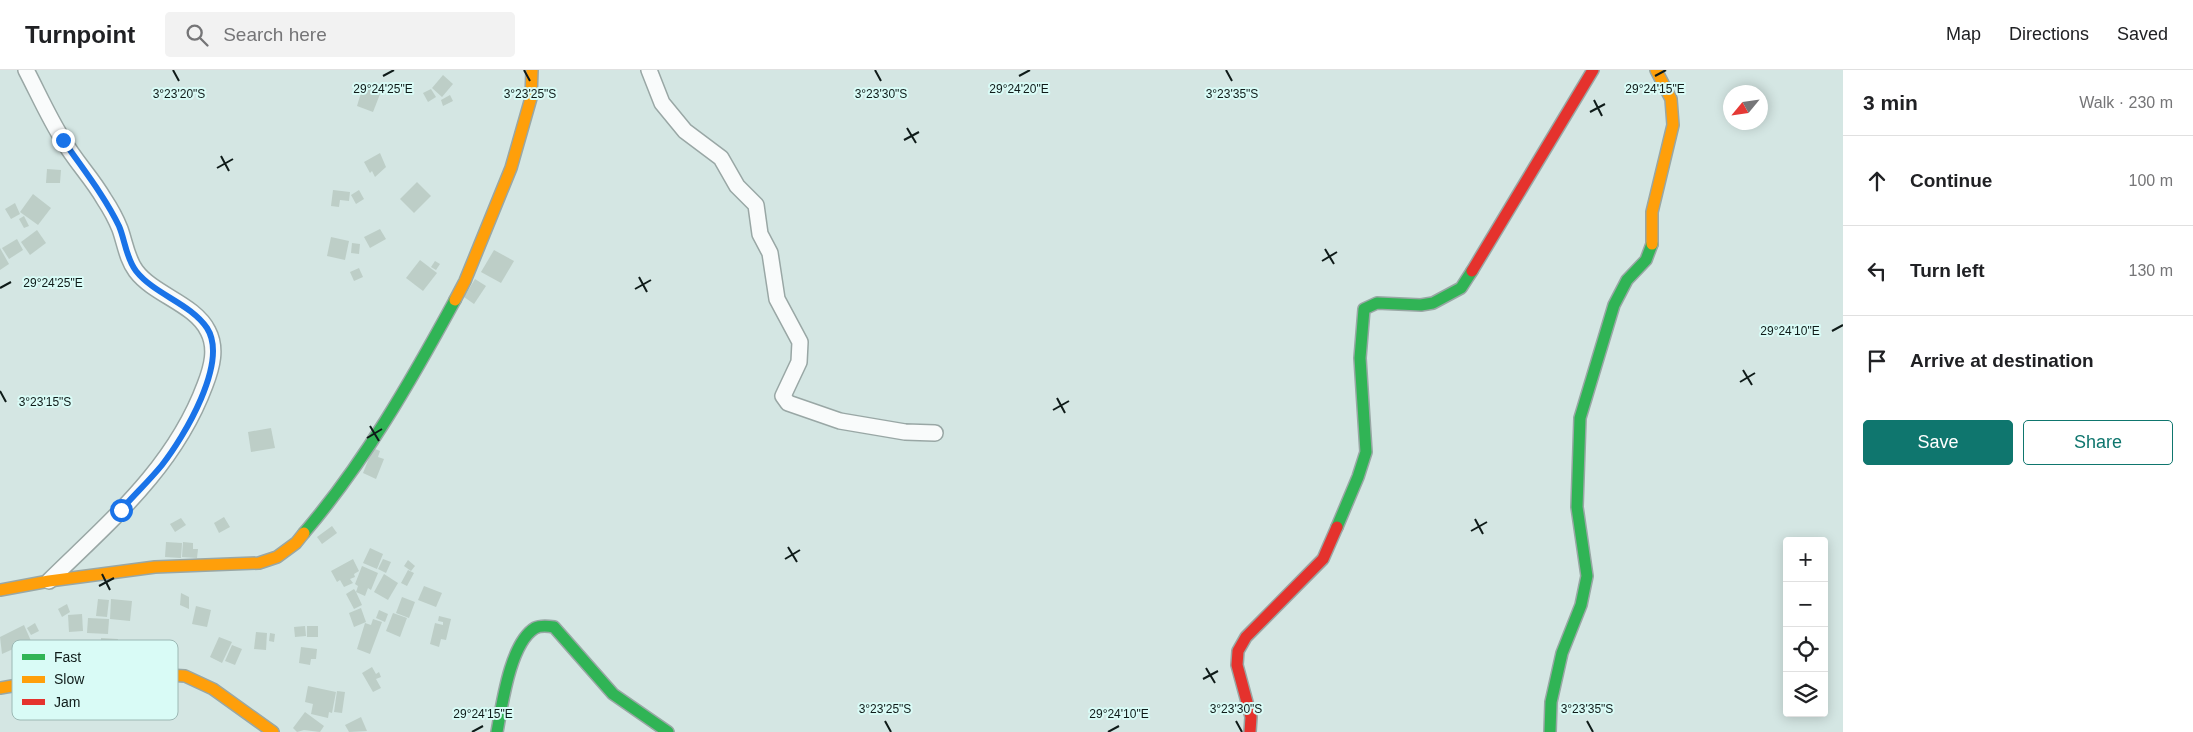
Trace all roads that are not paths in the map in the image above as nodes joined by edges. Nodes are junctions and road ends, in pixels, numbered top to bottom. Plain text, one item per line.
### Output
1 (26, 70) edge
2 (532, 70) edge
3 (649, 70) edge
4 (1593, 70) edge
5 (1656, 70) edge
6 (935, 433) dead end
7 (49, 581) junction
8 (0, 590) edge
9 (178, 676) edge
10 (273, 732) edge
11 (497, 732) edge
12 (668, 732) edge
13 (1250, 732) edge
14 (1550, 732) edge

1 - 7 street
2 - 7 street
3 - 6 street
4 - 13 street
5 - 14 street
7 - 8 street
9 - 10 street
11 - 12 street

